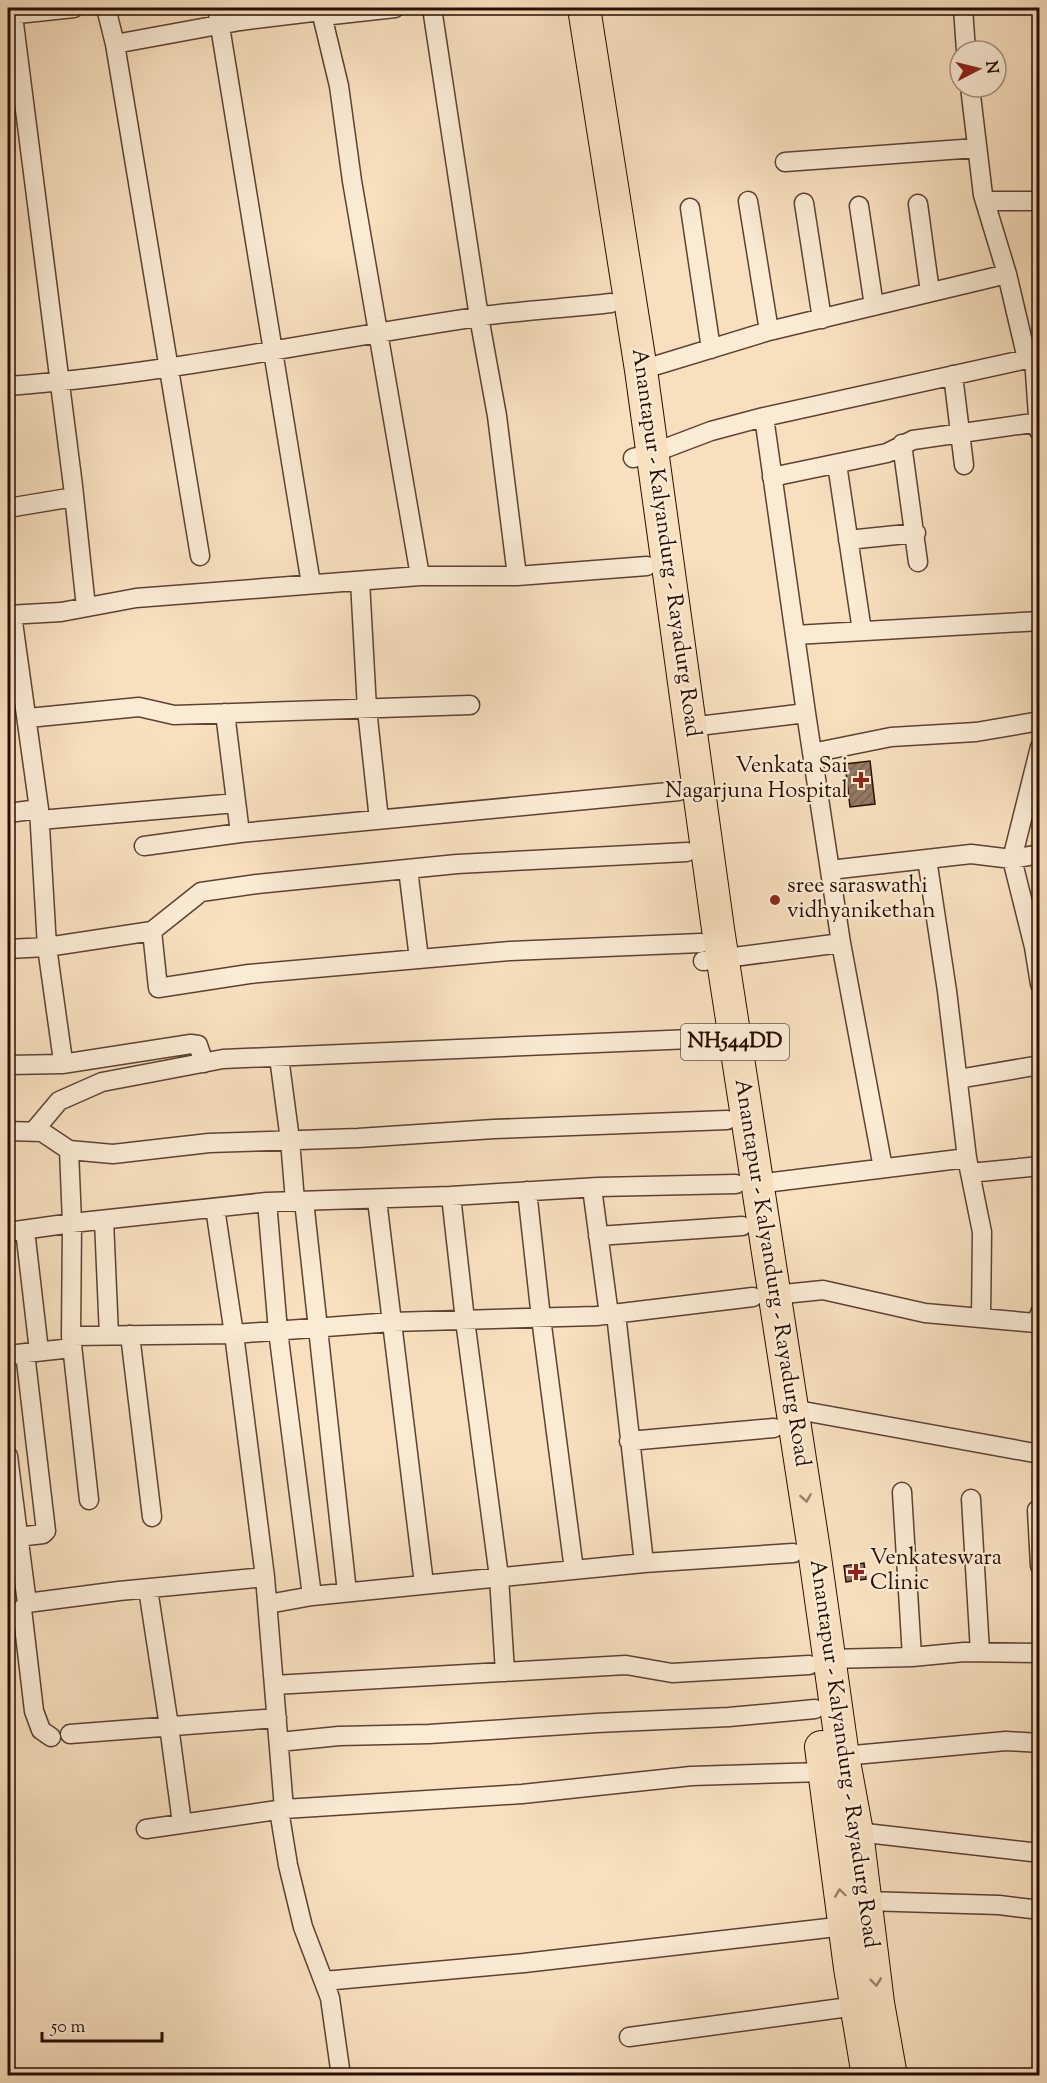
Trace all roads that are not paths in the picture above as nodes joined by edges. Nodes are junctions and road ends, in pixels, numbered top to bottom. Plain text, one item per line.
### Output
1 (74, 8) edge
2 (105, 8) edge
3 (394, 8) edge
4 (432, 8) edge
5 (566, 8) edge
6 (584, 8) edge
7 (963, 8) edge
8 (322, 12) edge
9 (11, 13) edge
10 (219, 16) edge
11 (965, 39) edge
12 (115, 44) junction
13 (970, 99) edge
14 (976, 148) junction
15 (785, 162) dead end
16 (748, 201) dead end
17 (985, 201) junction
18 (1040, 201) edge
19 (804, 203) dead end
20 (918, 204) dead end
21 (859, 206) dead end
22 (690, 208) dead end
23 (1007, 274) junction
24 (930, 292) junction
25 (611, 303) junction
26 (874, 306) junction
27 (479, 317) junction
28 (822, 318) junction
29 (769, 331) junction
30 (380, 333) junction
31 (711, 349) junction
32 (272, 351) junction
33 (1034, 358) edge
34 (168, 367) junction
35 (641, 370) junction
36 (953, 375) junction
37 (60, 382) junction
38 (8, 386) edge
39 (764, 417) junction
40 (1039, 422) edge
41 (960, 432) junction
42 (1040, 432) edge
43 (902, 444) junction
44 (643, 455) junction
45 (837, 464) junction
46 (964, 465) dead end
47 (772, 477) junction
48 (74, 497) junction
49 (8, 507) edge
50 (916, 533) junction
51 (848, 540) junction
52 (200, 556) dead end
53 (918, 562) dead end
54 (647, 566) junction
55 (420, 576) junction
56 (517, 576) junction
57 (360, 581) junction
58 (311, 584) junction
59 (86, 607) junction
60 (10, 615) edge
61 (1040, 621) edge
62 (862, 631) junction
63 (795, 635) junction
64 (470, 705) dead end
65 (368, 709) junction
66 (225, 713) junction
67 (806, 713) junction
68 (28, 718) junction
69 (1040, 721) edge
70 (690, 727) junction
71 (1040, 747) edge
72 (812, 753) junction
73 (679, 791) junction
74 (236, 803) junction
75 (8, 813) edge
76 (39, 815) junction
77 (379, 820) junction
78 (240, 833) junction
79 (144, 846) dead end
80 (687, 852) junction
81 (1040, 854) edge
82 (927, 859) junction
83 (1012, 859) junction
84 (408, 869) junction
85 (830, 870) junction
86 (152, 931) junction
87 (841, 943) junction
88 (47, 948) junction
89 (8, 949) edge
90 (709, 954) junction
91 (419, 959) junction
92 (1039, 973) edge
93 (715, 1038) junction
94 (279, 1057) junction
95 (204, 1063) junction
96 (62, 1064) junction
97 (8, 1065) edge
98 (1040, 1065) edge
99 (957, 1079) junction
100 (726, 1120) junction
101 (8, 1131) edge
102 (33, 1132) junction
103 (290, 1140) junction
104 (69, 1150) junction
105 (969, 1165) junction
106 (1040, 1166) edge
107 (883, 1167) junction
108 (746, 1184) junction
109 (592, 1188) junction
110 (527, 1191) junction
111 (451, 1196) junction
112 (377, 1200) junction
113 (300, 1201) junction
114 (267, 1202) junction
115 (215, 1208) junction
116 (104, 1220) junction
117 (72, 1223) junction
118 (742, 1226) junction
119 (16, 1231) edge
120 (598, 1236) junction
121 (764, 1296) junction
122 (613, 1314) junction
123 (541, 1318) junction
124 (981, 1318) junction
125 (465, 1320) junction
126 (1038, 1320) edge
127 (392, 1322) junction
128 (318, 1328) junction
129 (279, 1331) junction
130 (234, 1334) junction
131 (130, 1335) junction
132 (109, 1336) junction
133 (72, 1342) junction
134 (24, 1353) edge
135 (783, 1419) junction
136 (630, 1441) junction
137 (1040, 1454) edge
138 (8, 1456) edge
139 (902, 1492) dead end
140 (971, 1499) dead end
141 (89, 1500) dead end
142 (1037, 1510) dead end
143 (152, 1517) dead end
144 (12, 1519) edge
145 (18, 1538) junction
146 (793, 1553) junction
147 (644, 1563) junction
148 (1040, 1566) edge
149 (574, 1570) junction
150 (265, 1577) junction
151 (499, 1577) junction
152 (424, 1584) junction
153 (148, 1589) junction
154 (346, 1592) junction
155 (312, 1596) junction
156 (267, 1604) junction
157 (19, 1608) edge
158 (980, 1652) junction
159 (1040, 1653) edge
160 (912, 1657) junction
161 (819, 1662) junction
162 (505, 1672) junction
163 (274, 1685) junction
164 (815, 1709) junction
165 (277, 1718) junction
166 (170, 1726) junction
167 (70, 1734) dead end
168 (51, 1737) dead end
169 (279, 1742) junction
170 (1040, 1743) edge
171 (833, 1764) junction
172 (282, 1810) junction
173 (182, 1823) junction
174 (146, 1829) dead end
175 (856, 1832) junction
176 (1040, 1853) edge
177 (866, 1901) junction
178 (1040, 1910) edge
179 (845, 1926) junction
180 (324, 1981) junction
181 (856, 2006) junction
182 (629, 2037) dead end
183 (341, 2076) edge
184 (868, 2076) edge
185 (891, 2076) edge

1 - 9 street
2 - 12 street
3 - 8 street
4 - 27 street
5 - 25 highway, Anantapur - Kalyandurg - Rayadurg Road / NH544DD
6 - 35 highway, Anantapur - Kalyandurg - Rayadurg Road / NH544DD
7 - 11 street
8 - 10 street
8 - 30 street
9 - 37 street
10 - 12 street
10 - 32 street
12 - 34 street
13 - 14 street
14 - 15 street
14 - 17 street
16 - 29 street
17 - 18 street
17 - 23 street
19 - 28 street
20 - 24 street
21 - 26 street
22 - 31 street
23 - 24 street
23 - 33 street
24 - 26 street
25 - 27 street
25 - 44 highway, Anantapur - Kalyandurg - Rayadurg Road / NH544DD
26 - 28 street
27 - 30 street
27 - 56 street
28 - 29 street
29 - 31 street
30 - 32 street
30 - 55 street
31 - 35 street
32 - 34 street
32 - 58 street
33 - 36 street
33 - 40 street
34 - 37 street
34 - 52 street
35 - 44 highway, Anantapur - Kalyandurg - Rayadurg Road / NH544DD
36 - 39 street
36 - 41 street
37 - 38 street
37 - 48 street
39 - 44 street
39 - 47 street
40 - 41 street
40 - 42 street
41 - 43 street
41 - 46 street
43 - 45 street
43 - 50 street
44 - 54 highway, Anantapur - Kalyandurg - Rayadurg Road / NH544DD
44 - 70 highway, Anantapur - Kalyandurg - Rayadurg Road / NH544DD
45 - 47 street
45 - 51 street
47 - 63 street
48 - 49 street
48 - 59 street
50 - 51 street
50 - 53 street
51 - 62 street
54 - 56 street
54 - 73 highway, Anantapur - Kalyandurg - Rayadurg Road / NH544DD
55 - 56 street
55 - 57 street
57 - 58 street
57 - 65 street
58 - 59 street
59 - 60 street
60 - 68 street
61 - 62 street
62 - 63 street
63 - 67 street
64 - 65 street
65 - 66 street
65 - 77 street
66 - 68 street
66 - 74 street
67 - 70 street
67 - 72 street
68 - 76 street
69 - 72 street
70 - 90 highway, Anantapur - Kalyandurg - Rayadurg Road / NH544DD
71 - 83 street
72 - 85 street
73 - 77 street
73 - 80 highway, Anantapur - Kalyandurg - Rayadurg Road / NH544DD
74 - 76 street
74 - 78 street
75 - 76 street
76 - 88 street
77 - 78 street
78 - 79 street
80 - 84 street
80 - 90 highway, Anantapur - Kalyandurg - Rayadurg Road / NH544DD
81 - 83 street
82 - 83 street
82 - 85 street
82 - 99 street
83 - 92 street
84 - 86 street
84 - 91 street
85 - 87 street
86 - 88 street
86 - 91 street
87 - 90 street
87 - 107 street
88 - 89 street
88 - 96 street
90 - 91 street
90 - 93 highway, Anantapur - Kalyandurg - Rayadurg Road / NH544DD
90 - 108 highway, Anantapur - Kalyandurg - Rayadurg Road / NH544DD
93 - 94 street
93 - 100 highway, Anantapur - Kalyandurg - Rayadurg Road / NH544DD
94 - 95 street
94 - 103 street
95 - 96 street
95 - 102 street
96 - 97 street
98 - 99 street
99 - 105 street
100 - 103 street
100 - 108 highway, Anantapur - Kalyandurg - Rayadurg Road / NH544DD
101 - 102 street
102 - 104 street
103 - 104 street
103 - 113 street
104 - 117 street
105 - 106 street
105 - 107 street
105 - 124 street
107 - 108 street
108 - 109 street
108 - 118 highway, Anantapur - Kalyandurg - Rayadurg Road / NH544DD
108 - 121 highway, Anantapur - Kalyandurg - Rayadurg Road / NH544DD
109 - 110 street
109 - 120 street
110 - 111 street
110 - 123 street
111 - 112 street
111 - 125 street
112 - 113 street
112 - 127 street
113 - 114 street
113 - 128 street
114 - 115 street
114 - 129 street
115 - 116 street
115 - 130 street
116 - 117 street
116 - 132 street
117 - 119 street
117 - 133 street
118 - 120 street
118 - 121 highway, Anantapur - Kalyandurg - Rayadurg Road / NH544DD
119 - 134 street
120 - 122 street
121 - 122 street
121 - 124 street
121 - 135 highway, Anantapur - Kalyandurg - Rayadurg Road / NH544DD
122 - 123 street
122 - 136 street
123 - 125 street
123 - 149 street
124 - 126 street
125 - 127 street
125 - 151 street
127 - 128 street
127 - 152 street
128 - 129 street
128 - 154 street
129 - 130 street
129 - 155 street
130 - 131 street
130 - 150 street
131 - 132 street
131 - 143 street
132 - 133 street
133 - 134 street
133 - 141 street
134 - 145 street
135 - 136 street
135 - 137 street
135 - 146 highway, Anantapur - Kalyandurg - Rayadurg Road / NH544DD
135 -> 161 highway, Anantapur - Kalyandurg - Rayadurg Road / NH544DD
136 - 147 street
138 - 144 street
139 - 160 street
140 - 158 street
142 - 148 street
144 - 145 street
145 - 157 street
146 - 147 street
146 - 161 highway, Anantapur - Kalyandurg - Rayadurg Road / NH544DD
147 - 149 street
149 - 151 street
150 - 153 street
150 - 156 street
151 - 152 street
151 - 162 street
152 - 154 street
153 - 157 street
153 - 166 street
154 - 155 street
155 - 156 street
156 - 163 street
157 - 168 street
158 - 159 street
158 - 160 street
160 - 161 street
161 - 162 street
161 - 164 highway, Anantapur - Kalyandurg - Rayadurg Road / NH544DD
161 - 171 highway, Anantapur - Kalyandurg - Rayadurg Road / NH544DD
162 - 163 street
163 - 165 street
164 - 169 street
164 - 171 highway, Anantapur - Kalyandurg - Rayadurg Road / NH544DD
165 - 166 street
165 - 169 street
166 - 167 street
166 - 173 street
169 - 172 street
170 - 171 street
171 - 172 street
171 - 175 highway, Anantapur - Kalyandurg - Rayadurg Road / NH544DD
179 -> 171 highway, Anantapur - Kalyandurg - Rayadurg Road / NH544DD
172 - 173 street
172 - 180 street
173 - 174 street
175 - 176 street
175 - 177 highway, Anantapur - Kalyandurg - Rayadurg Road / NH544DD
177 - 178 street
177 -> 185 highway, Anantapur - Kalyandurg - Rayadurg Road / NH544DD
179 - 180 street
179 - 181 highway, Anantapur - Kalyandurg - Rayadurg Road / NH544DD
180 - 183 street
181 - 182 street
181 - 184 highway, Anantapur - Kalyandurg - Rayadurg Road / NH544DD

